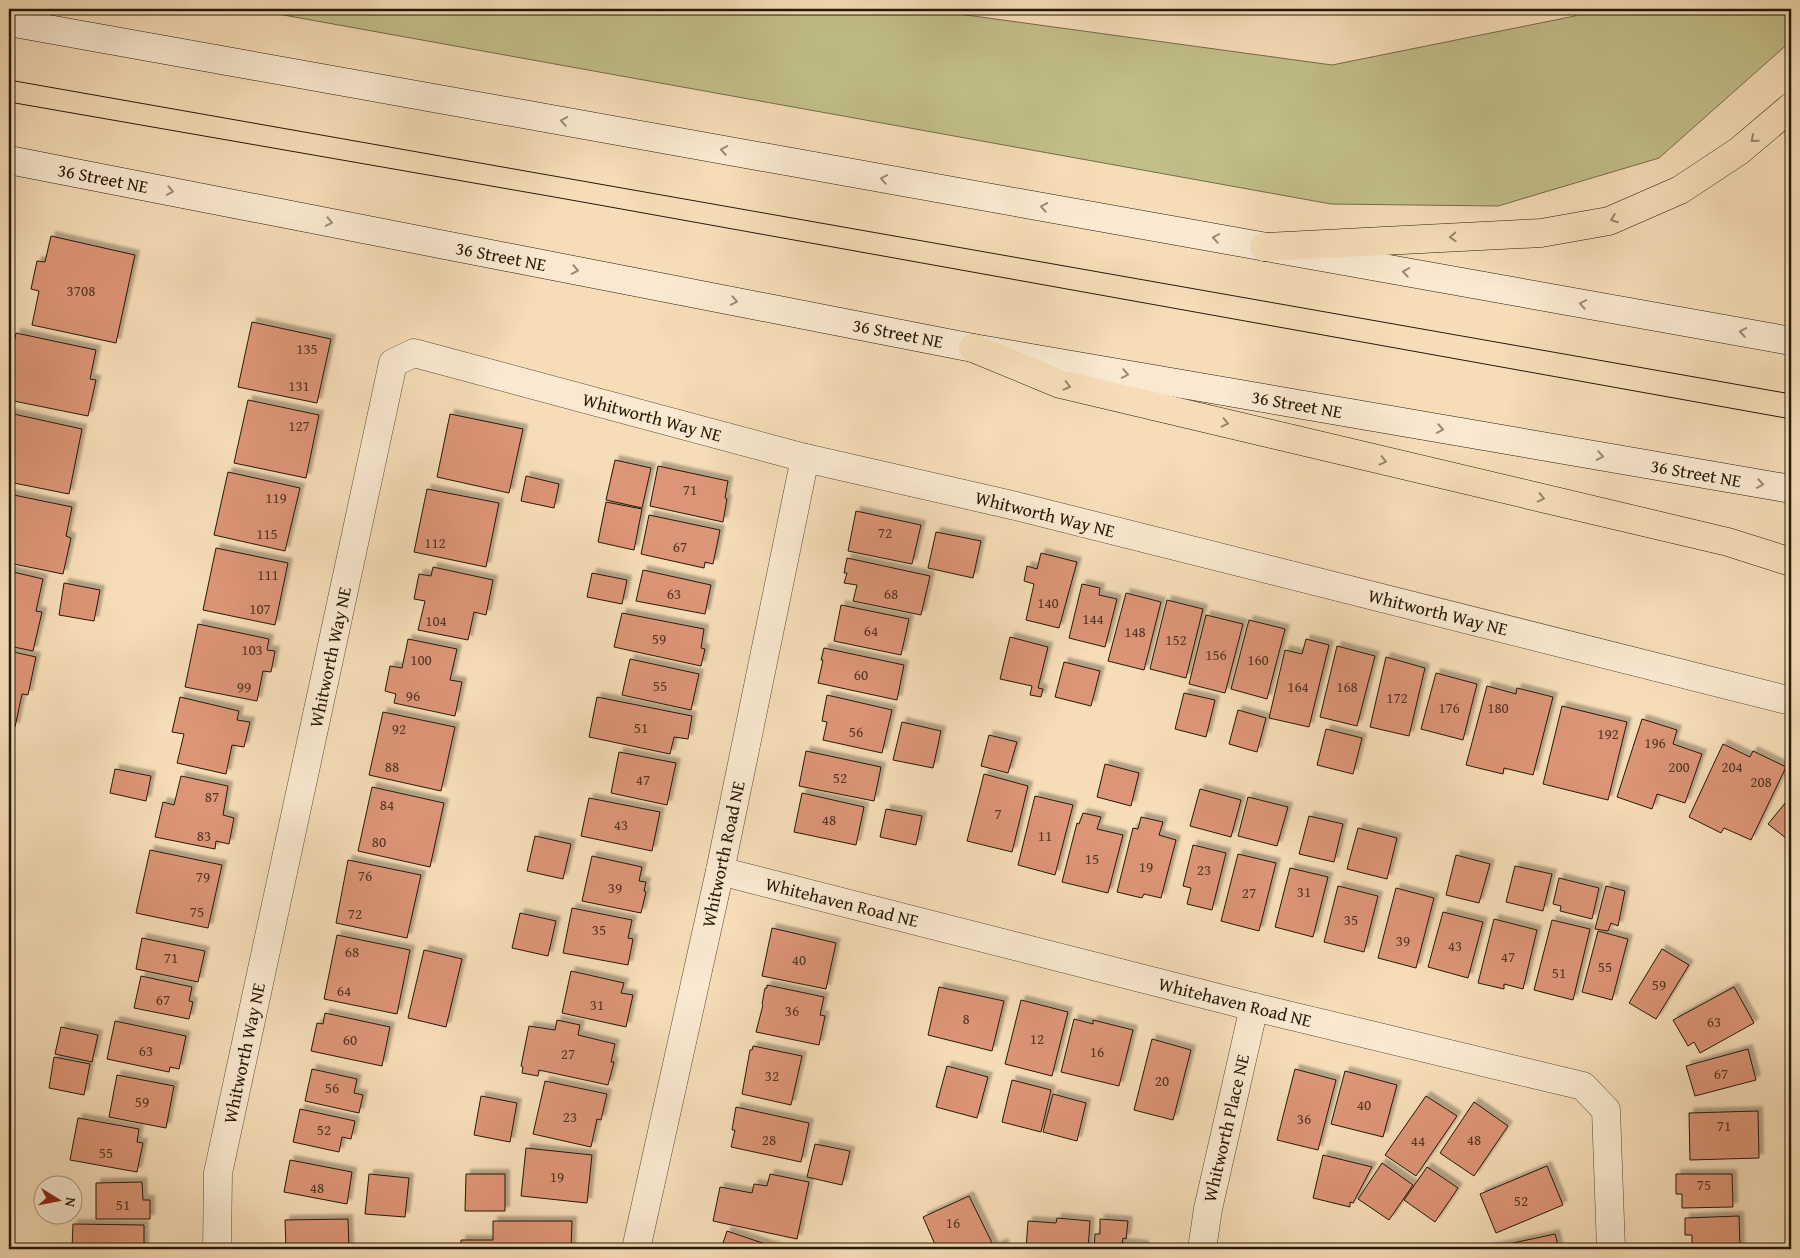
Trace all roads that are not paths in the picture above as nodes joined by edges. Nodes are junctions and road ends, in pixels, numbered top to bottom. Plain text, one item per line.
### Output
1 (9, 22) edge
2 (1791, 108) edge
3 (9, 160) edge
4 (1264, 247) junction
5 (1791, 341) edge
6 (973, 348) junction
7 (805, 458) junction
8 (1791, 490) edge
9 (1791, 562) edge
10 (1791, 701) edge
11 (720, 871) junction
12 (1254, 1007) junction
13 (217, 1249) edge
14 (636, 1249) edge
15 (1202, 1249) edge
16 (1611, 1249) edge

4 -> 1 street
2 -> 4 main road
3 -> 6 street, 36 Street NE
5 -> 4 street
6 -> 8 street, 36 Street NE
6 -> 9 main road
7 - 10 street, Whitworth Way NE
7 - 11 street, Whitworth Road NE
7 - 13 street, Whitworth Way NE
11 - 12 street, Whitehaven Road NE
11 - 14 street, Whitworth Road NE
12 - 15 street, Whitworth Place NE
12 - 16 street, Whitehaven Road NE

